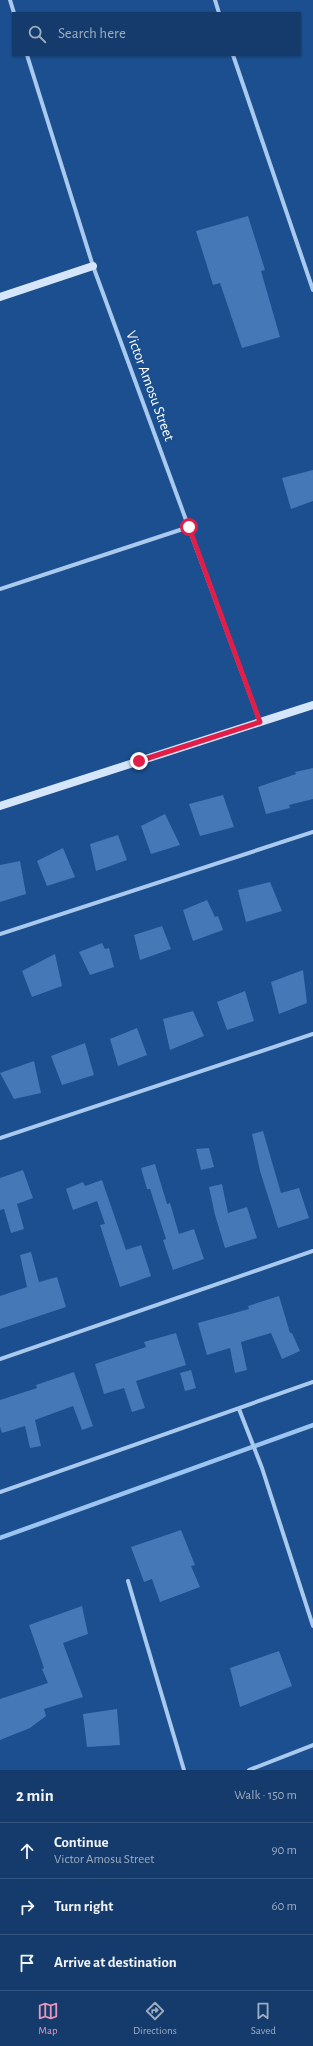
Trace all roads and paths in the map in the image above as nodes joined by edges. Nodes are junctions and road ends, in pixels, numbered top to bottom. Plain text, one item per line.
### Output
1 (10, 0) edge
2 (215, 0) edge
3 (14, 12) edge
4 (219, 12) edge
5 (27, 56) edge
6 (234, 56) edge
7 (94, 266) junction
8 (313, 290) edge
9 (0, 297) edge
10 (189, 527) junction
11 (0, 589) edge
12 (313, 705) edge
13 (260, 722) junction
14 (0, 806) edge
15 (313, 832) edge
16 (0, 934) edge
17 (313, 1034) edge
18 (0, 1138) edge
19 (313, 1251) edge
20 (0, 1359) edge
21 (313, 1382) edge
22 (239, 1409) junction
23 (0, 1492) edge
24 (128, 1581) dead end
25 (313, 1626) edge
26 (313, 1745) edge
27 (184, 1770) edge
28 (249, 1770) edge

1 - 3 street
2 - 4 street
5 - 7 street, Victor Amosu Street
6 - 8 street
7 - 9 street
7 - 10 street, Victor Amosu Street
10 - 11 street
10 - 13 street, Victor Amosu Street
12 - 13 street
13 - 14 street
15 - 16 street
17 - 18 street
19 - 20 street
21 - 22 street
22 - 23 street
22 - 25 street
24 - 27 street
26 - 28 street

